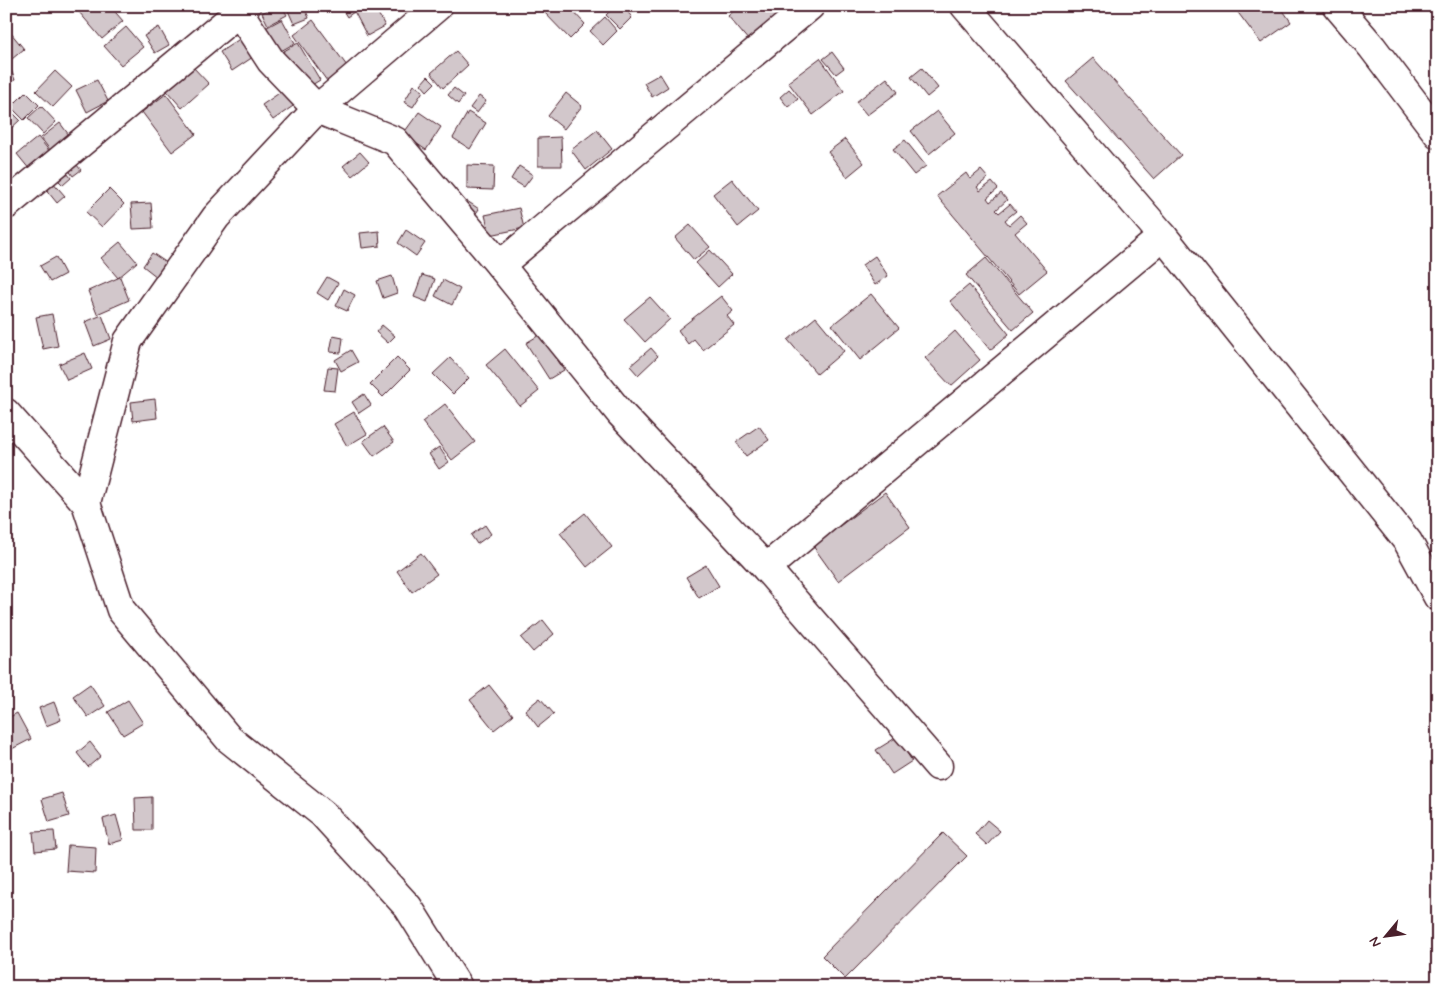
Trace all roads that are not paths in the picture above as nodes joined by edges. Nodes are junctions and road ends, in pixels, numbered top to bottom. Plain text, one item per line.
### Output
1 (438, 6) edge
2 (810, 6) edge
3 (965, 6) edge
4 (1337, 6) edge
5 (240, 8) edge
6 (317, 109) junction
7 (1438, 134) edge
8 (6, 205) edge
9 (1162, 236) junction
10 (500, 265) junction
11 (6, 413) edge
12 (86, 502) junction
13 (766, 568) junction
14 (1438, 597) edge
15 (938, 766) dead end
16 (458, 987) edge

1 - 6 street
2 - 10 street
3 - 9 street
4 - 7 street
5 - 6 street
5 - 8 street
6 - 10 street
6 - 12 street
9 - 13 street
9 - 14 street
10 - 13 street
11 - 12 street
12 - 16 street
13 - 15 street

